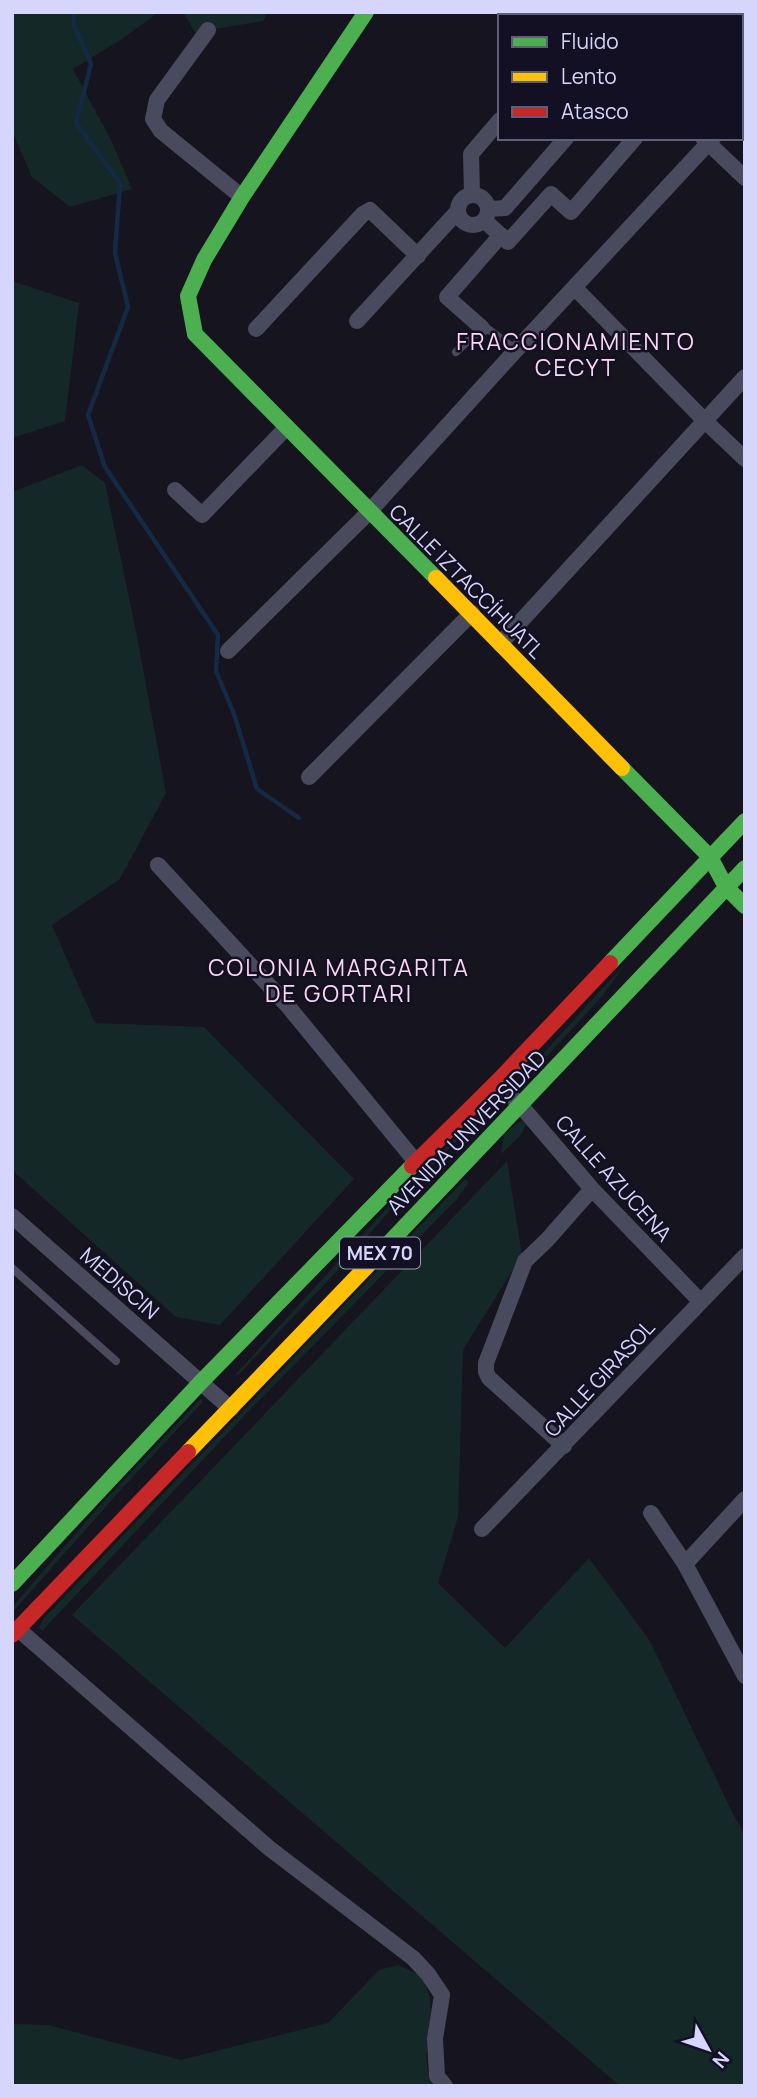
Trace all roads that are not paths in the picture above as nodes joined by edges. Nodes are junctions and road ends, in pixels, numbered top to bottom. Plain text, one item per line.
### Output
1 (366, 12) edge
2 (208, 30) dead end
3 (498, 122) edge
4 (564, 140) edge
5 (633, 140) edge
6 (708, 140) edge
7 (745, 178) edge
8 (472, 194) junction
9 (242, 197) junction
10 (457, 212) junction
11 (487, 215) junction
12 (501, 235) junction
13 (418, 256) junction
14 (575, 288) junction
15 (357, 321) dead end
16 (482, 328) junction
17 (256, 329) dead end
18 (516, 350) junction
19 (456, 352) dead end
20 (745, 377) edge
21 (705, 421) junction
22 (287, 427) junction
23 (745, 459) edge
24 (175, 490) dead end
25 (369, 512) junction
26 (472, 613) junction
27 (500, 644) junction
28 (228, 651) dead end
29 (309, 777) dead end
30 (745, 821) edge
31 (710, 857) junction
32 (158, 865) dead end
33 (745, 868) edge
34 (726, 887) junction
35 (745, 906) edge
36 (497, 1082) junction
37 (521, 1106) junction
38 (416, 1161) junction
39 (593, 1189) junction
40 (12, 1216) edge
41 (745, 1256) edge
42 (12, 1268) edge
43 (700, 1301) junction
44 (116, 1361) dead end
45 (201, 1381) junction
46 (231, 1409) junction
47 (564, 1446) junction
48 (745, 1499) edge
49 (652, 1513) dead end
50 (482, 1529) dead end
51 (685, 1564) junction
52 (12, 1584) edge
53 (15, 1632) edge
54 (745, 1676) edge
55 (445, 2086) edge

1 - 9 main road
2 - 9 street
3 - 8 street
4 - 11 street
5 - 12 street
6 - 7 street
6 - 14 street
8 - 10 street
8 - 11 street
9 - 22 main road, CALLE IZTACCÍHUATL
10 - 11 street
10 - 13 street
11 - 12 street
12 - 16 street
13 - 15 street
13 - 17 street
14 - 18 street
14 - 21 street
16 - 18 lane
16 - 19 lane
18 - 25 street
20 - 21 street
21 - 23 street
21 - 27 street
22 - 24 street
22 - 25 main road, CALLE IZTACCÍHUATL
25 - 26 main road, CALLE IZTACCÍHUATL
25 - 28 street
26 - 27 main road, CALLE IZTACCÍHUATL
26 - 29 street
27 - 31 main road, CALLE IZTACCÍHUATL
30 - 31 main road, AVENIDA UNIVERSIDAD / MEX 70
31 - 34 main road, CALLE IZTACCÍHUATL
31 - 36 main road, AVENIDA UNIVERSIDAD / MEX 70
32 - 38 street
33 - 34 main road, AVENIDA UNIVERSIDAD / MEX 70
34 - 35 main road, CALLE IZTACCÍHUATL
34 - 37 main road, AVENIDA UNIVERSIDAD / MEX 70
36 - 37 street, CALLE AZUCENA
36 - 38 main road, AVENIDA UNIVERSIDAD / MEX 70
37 - 39 street, CALLE AZUCENA
37 - 46 main road, AVENIDA UNIVERSIDAD / MEX 70
38 - 45 main road, AVENIDA UNIVERSIDAD / MEX 70
39 - 43 street, CALLE AZUCENA
39 - 47 street
40 - 45 street, MEDISCIN
41 - 43 street, CALLE GIRASOL
42 - 44 lane
43 - 47 street, CALLE GIRASOL
45 - 46 street, MEDISCIN
45 - 52 main road, AVENIDA UNIVERSIDAD / MEX 70
46 - 53 main road, AVENIDA UNIVERSIDAD / MEX 70
47 - 50 street, CALLE GIRASOL
48 - 51 street
49 - 51 street
51 - 54 street
53 - 55 street

